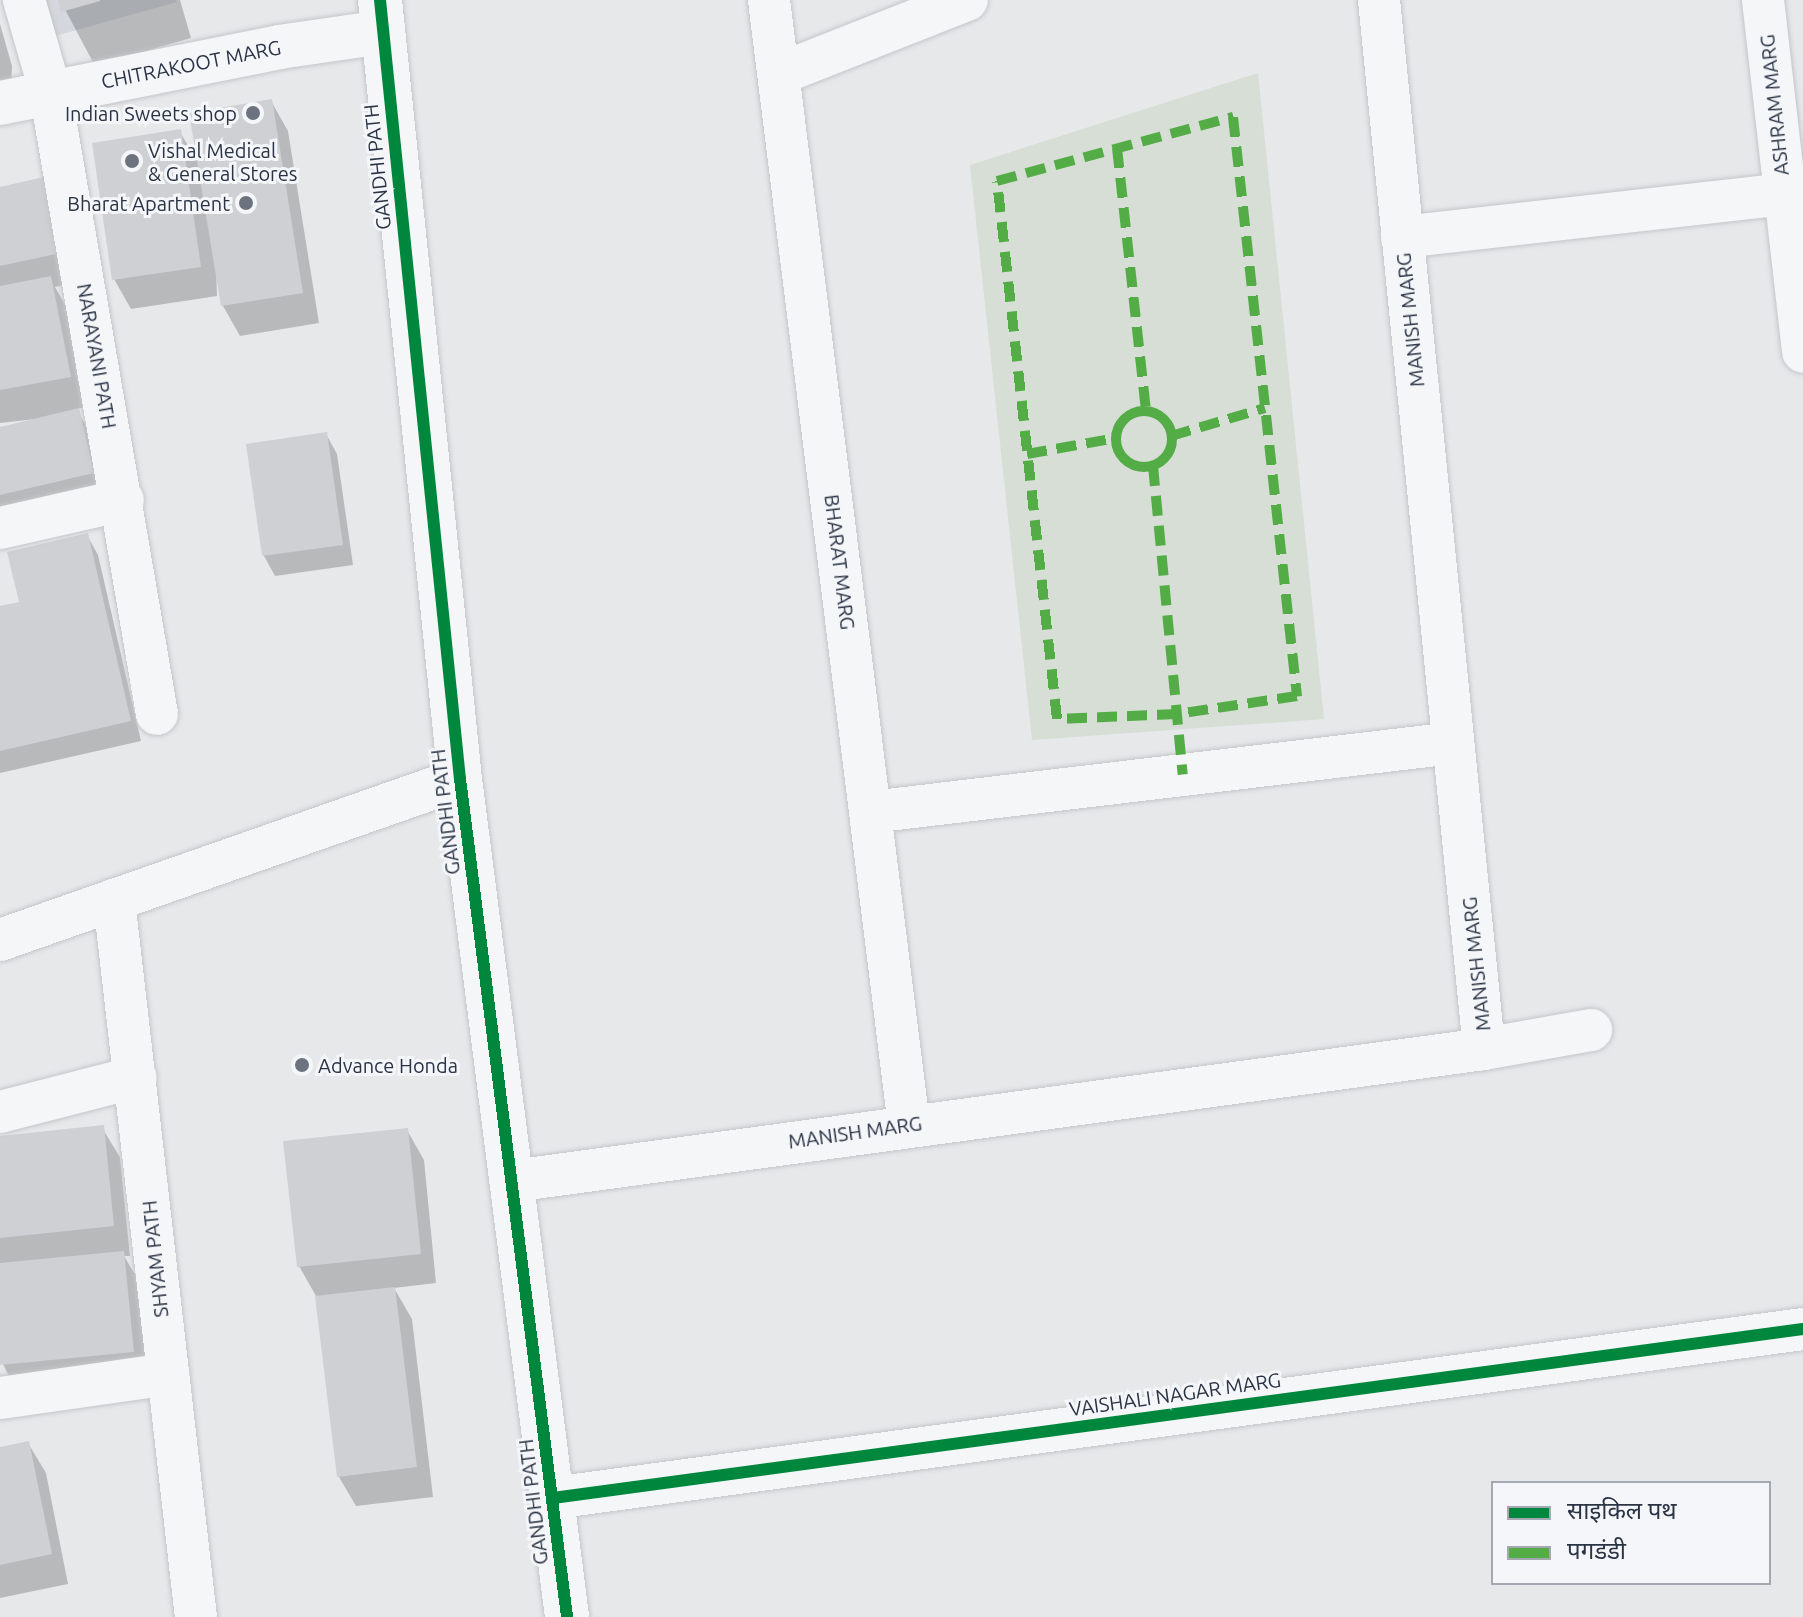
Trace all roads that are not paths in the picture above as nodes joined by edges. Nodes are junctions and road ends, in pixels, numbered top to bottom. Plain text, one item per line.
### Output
1 (24, 0) edge
2 (769, 0) edge
3 (967, 0) edge
4 (1379, 0) edge
5 (1763, 0) edge
6 (382, 16) edge
7 (779, 74) junction
8 (50, 90) junction
9 (0, 103) edge
10 (1789, 106) edge
11 (1784, 194) junction
12 (1402, 237) junction
13 (1803, 352) edge
14 (123, 500) junction
15 (0, 528) edge
16 (157, 714) dead end
17 (1453, 743) junction
18 (460, 779) junction
19 (871, 812) junction
20 (114, 900) junction
21 (0, 940) edge
22 (1591, 1030) dead end
23 (1484, 1049) junction
24 (136, 1077) junction
25 (0, 1112) edge
26 (909, 1125) junction
27 (513, 1181) junction
28 (1803, 1329) edge
29 (168, 1374) junction
30 (0, 1398) edge
31 (553, 1498) junction
32 (196, 1617) edge
33 (567, 1617) edge

1 - 8 street, NARAYANI PATH
2 - 7 street, BHARAT MARG
3 - 7 street
4 - 12 street, MANISH MARG
5 - 10 street, ASHRAM MARG
6 - 8 street, CHITRAKOOT MARG
6 - 18 street, GANDHI PATH
7 - 19 street, BHARAT MARG
8 - 9 street, CHITRAKOOT MARG
8 - 14 street, NARAYANI PATH
10 - 11 street, ASHRAM MARG
11 - 12 street
11 - 13 street, ASHRAM MARG
12 - 17 street, MANISH MARG
14 - 15 street
14 - 16 street, NARAYANI PATH
17 - 19 street
17 - 23 street, MANISH MARG
18 - 20 street
18 - 27 street, GANDHI PATH
19 - 26 street, BHARAT MARG
20 - 21 street
20 - 24 street, SHYAM PATH
22 - 23 street
23 - 26 street, MANISH MARG
24 - 25 street
24 - 29 street, SHYAM PATH
26 - 27 street, MANISH MARG
27 - 31 street, GANDHI PATH
28 - 31 street, VAISHALI NAGAR MARG
29 - 30 street
29 - 32 street, SHYAM PATH
31 - 33 street, GANDHI PATH

